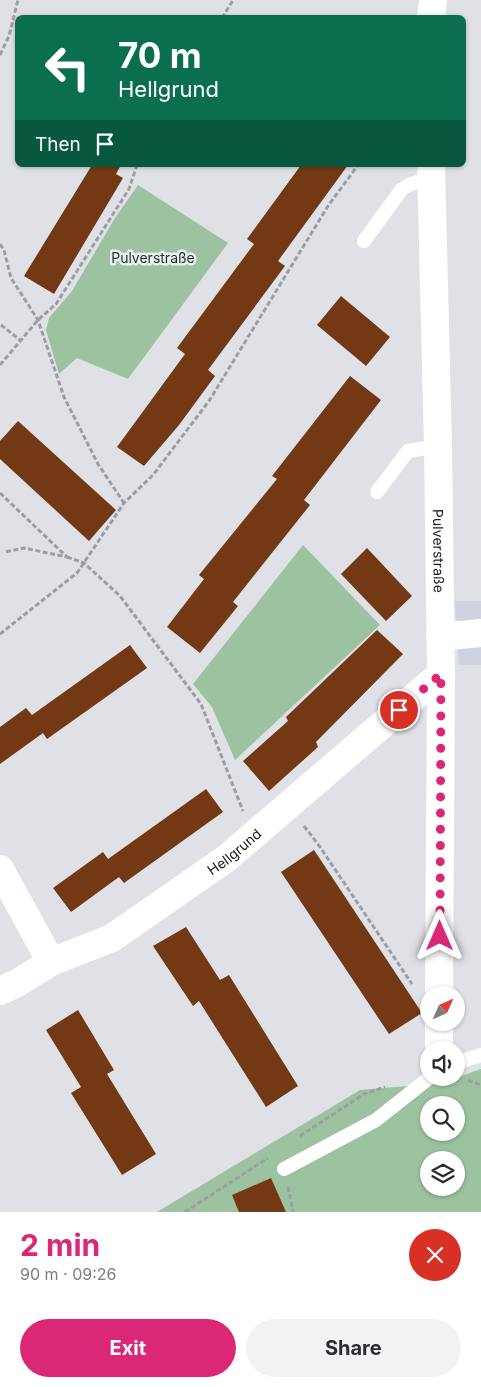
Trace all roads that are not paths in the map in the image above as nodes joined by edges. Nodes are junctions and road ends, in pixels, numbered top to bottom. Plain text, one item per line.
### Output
1 (433, 0) edge
2 (431, 15) edge
3 (431, 172) edge
4 (364, 241) dead end
5 (438, 446) junction
6 (377, 492) dead end
7 (481, 633) edge
8 (440, 636) junction
9 (441, 674) junction
10 (0, 869) edge
11 (51, 962) junction
12 (427, 986) edge
13 (0, 991) edge
14 (481, 1055) edge
15 (465, 1060) edge
16 (420, 1085) edge
17 (284, 1169) road end

1 - 2 street
3 - 4 lane
3 - 5 street, Pulverstraße
5 - 6 lane
5 - 8 street, Pulverstraße
7 - 8 street
8 - 9 street, Pulverstraße
9 - 11 street, Hellgrund
9 - 12 street, Pulverstraße
10 - 11 street
11 - 13 street, Hellgrund
14 - 15 lane
16 - 17 lane

